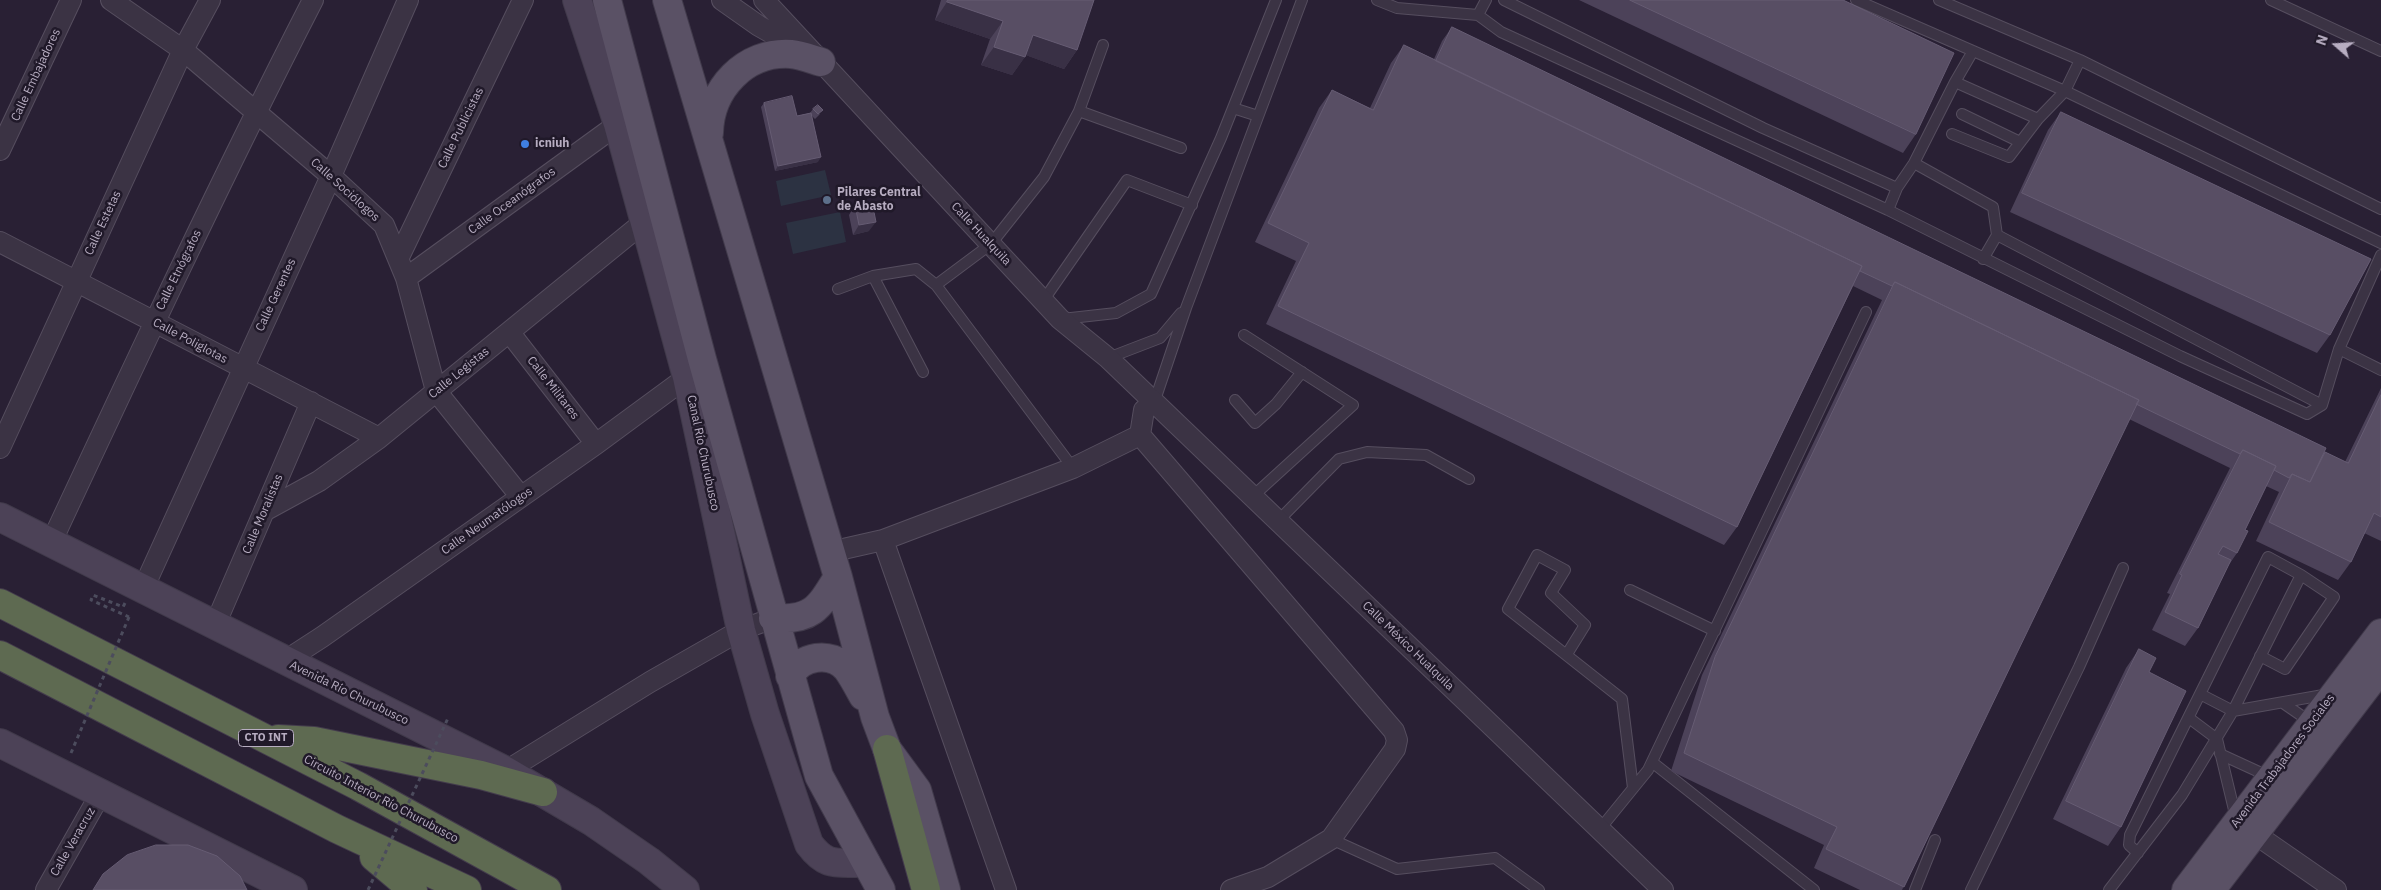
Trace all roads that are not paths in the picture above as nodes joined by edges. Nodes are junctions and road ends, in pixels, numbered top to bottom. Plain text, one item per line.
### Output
1 (71, 0) edge
2 (111, 0) edge
3 (210, 0) edge
4 (313, 0) edge
5 (408, 0) edge
6 (524, 0) edge
7 (577, 0) edge
8 (607, 0) edge
9 (667, 0) edge
10 (722, 0) edge
11 (764, 0) edge
12 (1276, 0) edge
13 (1302, 0) edge
14 (1376, 0) edge
15 (1486, 0) edge
16 (1504, 0) edge
17 (1856, 0) edge
18 (1939, 0) edge
19 (2271, 0) edge
20 (1478, 15) junction
21 (1103, 45) dead end
22 (183, 50) junction
23 (1973, 51) junction
24 (2381, 51) edge
25 (818, 60) junction
26 (2080, 60) junction
27 (1955, 82) junction
28 (2065, 91) junction
29 (1233, 108) junction
30 (1079, 111) junction
31 (256, 112) junction
32 (1962, 114) dead end
33 (1258, 116) junction
34 (2038, 119) junction
35 (618, 124) junction
36 (1952, 134) dead end
37 (709, 137) junction
38 (2020, 142) junction
39 (1181, 148) dead end
40 (0, 150) edge
41 (1914, 163) junction
42 (331, 176) junction
43 (1897, 188) junction
44 (1192, 205) junction
45 (2381, 208) edge
46 (1888, 210) junction
47 (644, 222) junction
48 (1997, 235) junction
49 (0, 242) edge
50 (2381, 243) edge
51 (991, 244) junction
52 (399, 257) junction
53 (1983, 259) junction
54 (2380, 260) edge
55 (873, 276) junction
56 (406, 278) junction
57 (76, 282) junction
58 (936, 285) junction
59 (838, 289) dead end
60 (1044, 302) junction
61 (1186, 308) junction
62 (1866, 312) dead end
63 (1060, 319) junction
64 (154, 322) junction
65 (510, 333) junction
66 (1244, 335) dead end
67 (2340, 349) junction
68 (1108, 358) junction
69 (242, 368) junction
70 (2381, 370) edge
71 (923, 372) dead end
72 (1302, 372) junction
73 (687, 377) junction
74 (436, 391) junction
75 (1235, 400) dead end
76 (311, 402) junction
77 (1154, 402) junction
78 (2322, 405) junction
79 (1140, 435) junction
80 (379, 438) junction
81 (596, 444) junction
82 (0, 448) edge
83 (1073, 468) junction
84 (1469, 479) dead end
85 (521, 497) junction
86 (1252, 497) junction
87 (264, 511) junction
88 (0, 517) edge
89 (1278, 521) junction
90 (883, 540) junction
91 (52, 543) junction
92 (834, 565) junction
93 (2123, 568) dead end
94 (2301, 575) junction
95 (137, 587) junction
96 (1630, 590) dead end
97 (0, 603) edge
98 (773, 618) junction
99 (215, 626) junction
100 (741, 630) junction
101 (1715, 631) junction
102 (2381, 633) edge
103 (0, 654) edge
104 (1567, 654) junction
105 (2260, 656) junction
106 (285, 661) junction
107 (2381, 668) edge
108 (790, 676) junction
109 (2336, 693) junction
110 (2200, 694) junction
111 (2283, 703) junction
112 (2233, 711) junction
113 (876, 717) junction
114 (2189, 718) junction
115 (2312, 723) junction
116 (267, 738) junction
117 (2217, 738) junction
118 (0, 743) edge
119 (886, 748) junction
120 (2220, 754) junction
121 (1652, 762) junction
122 (506, 772) junction
123 (2271, 777) junction
124 (1633, 788) junction
125 (543, 792) junction
126 (101, 793) junction
127 (2245, 827) junction
128 (337, 829) junction
129 (1600, 829) junction
130 (1331, 839) junction
131 (1935, 840) edge
132 (2138, 853) junction
133 (866, 863) junction
134 (46, 890) edge
135 (293, 890) edge
136 (413, 890) edge
137 (467, 890) edge
138 (547, 890) edge
139 (685, 890) edge
140 (881, 890) edge
141 (926, 890) edge
142 (946, 890) edge
143 (1006, 890) edge
144 (1231, 890) edge
145 (1539, 890) edge
146 (1663, 890) edge
147 (1814, 890) edge
148 (1916, 890) edge
149 (1971, 890) edge
150 (2109, 890) edge
151 (2186, 890) edge
152 (2211, 890) edge
153 (2336, 890) edge

1 - 40 street, Calle Embajadores
2 - 22 street, Calle Sociólogos
3 - 22 street, Calle Estetas
4 - 31 street, Calle Etnógrafos
5 - 42 street, Calle Gerentes
6 - 52 street, Calle Publicistas
7 - 35 main road, Canal Río Churubusco
8 - 98 main road, Canal Río Churubusco
9 - 37 main road
10 - 25 street, Calle Hualquila
11 - 25 street, Calle Hualquila
12 - 29 lane
13 - 33 lane
14 - 20 lane
15 - 20 lane
16 - 43 lane
17 - 23 lane
18 - 26 lane
19 - 24 lane
20 - 46 lane
21 - 30 lane
22 - 31 street, Calle Sociólogos
22 - 57 street, Calle Estetas
23 - 27 lane
23 - 28 lane
25 - 37 main road
25 - 51 street, Calle Hualquila
26 - 28 lane
26 - 45 lane
27 - 34 lane
27 - 41 lane
28 - 34 lane
28 - 50 lane
29 - 33 lane
29 - 44 lane
30 - 39 lane
30 - 51 lane
31 - 42 street, Calle Sociólogos
31 - 64 street, Calle Etnógrafos
32 - 38 lane
33 - 61 lane
34 - 38 lane
35 - 47 main road, Canal Río Churubusco
35 - 56 street, Calle Oceanógrafos
36 - 38 lane
37 - 92 main road
41 - 43 lane
41 - 48 lane
42 - 52 street, Calle Sociólogos
42 - 69 street, Calle Gerentes
43 - 46 lane
44 - 60 lane
44 - 63 lane
46 - 53 lane
47 - 65 street, Calle Legistas
47 - 73 main road, Canal Río Churubusco
48 - 53 lane
48 - 78 lane
49 - 57 street, Calle Poliglotas
51 - 58 lane
51 - 60 street, Calle Hualquila
52 - 56 street, Calle Sociólogos
53 - 78 lane
54 - 67 lane
55 - 58 lane
55 - 59 lane
55 - 71 lane
56 - 74 street, Calle Sociólogos
57 - 64 street, Calle Poliglotas
57 - 82 street, Calle Estetas
58 - 83 lane
60 - 63 street, Calle Hualquila
61 - 68 lane
61 - 77 lane
62 - 101 lane
63 - 68 street, Calle Hualquila
64 - 69 street, Calle Poliglotas
64 - 91 street, Calle Etnógrafos
65 - 74 street, Calle Legistas
65 - 81 street, Calle Militares
66 - 72 lane
67 - 70 lane
67 - 78 lane
68 - 77 street, Calle Hualquila
69 - 76 street, Calle Poliglotas
69 - 95 street, Calle Gerentes
72 - 75 lane
72 - 86 lane
73 - 81 street, Calle Neumatólogos
73 - 100 main road, Canal Río Churubusco
74 - 80 street, Calle Legistas
74 - 85 street, Calle Sociólogos
76 - 80 street, Calle Poliglotas
76 - 87 street, Calle Moralistas
77 - 79 street
77 - 86 street, Calle México Hualquila
79 - 83 street
79 - 130 street
80 - 87 street, Calle Legistas
81 - 85 street, Calle Neumatólogos
83 - 90 street
84 - 89 lane
85 - 106 street, Calle Neumatólogos
86 - 89 street, Calle México Hualquila
87 - 99 street, Calle Moralistas
88 - 91 main road, Avenida Río Churubusco
89 - 129 street, Calle México Hualquila
90 - 92 street
90 - 143 street
91 - 95 main road, Avenida Río Churubusco
92 - 98 main road
92 - 113 main road
93 - 149 lane
94 - 105 lane
94 - 105 lane
94 - 110 lane
95 - 99 main road, Avenida Río Churubusco
96 - 101 lane
97 - 116 highway, Circuito Interior Río Churubusco / CTO INT
98 - 100 street
98 - 108 main road, Canal Río Churubusco
99 - 106 main road, Avenida Río Churubusco
100 - 122 street
100 - 133 main road, Canal Río Churubusco
101 - 121 lane
102 - 109 main road, Avenida Trabajadores Sociales
103 - 128 highway
104 - 104 lane
104 - 124 lane
105 - 112 lane
106 - 122 main road, Avenida Río Churubusco
107 - 127 main road, Avenida Trabajadores Sociales
108 - 113 main road
108 - 133 main road, Canal Río Churubusco
109 - 111 lane
109 - 115 main road, Avenida Trabajadores Sociales
110 - 112 lane
110 - 114 lane
111 - 112 lane
111 - 115 lane
112 - 117 lane
113 - 119 main road
114 - 117 lane
114 - 132 lane
115 - 123 main road, Avenida Trabajadores Sociales
116 - 125 highway
116 - 138 highway, Circuito Interior Río Churubusco / CTO INT
117 - 120 lane
117 - 132 lane
118 - 126 main road
119 - 141 highway
119 - 142 main road
120 - 123 lane
120 - 127 lane
121 - 124 lane
121 - 147 lane
122 - 125 main road, Avenida Río Churubusco
123 - 127 main road, Avenida Trabajadores Sociales
124 - 129 lane
125 - 139 main road, Avenida Río Churubusco
126 - 134 street, Calle Veracruz
126 - 135 main road
127 - 151 main road, Avenida Trabajadores Sociales
127 - 152 main road, Avenida Trabajadores Sociales
127 - 153 street
128 - 136 highway
128 - 137 highway
129 - 146 street, Calle México Hualquila
130 - 144 street
130 - 145 lane
131 - 148 lane
132 - 150 lane
133 - 140 main road, Canal Río Churubusco

